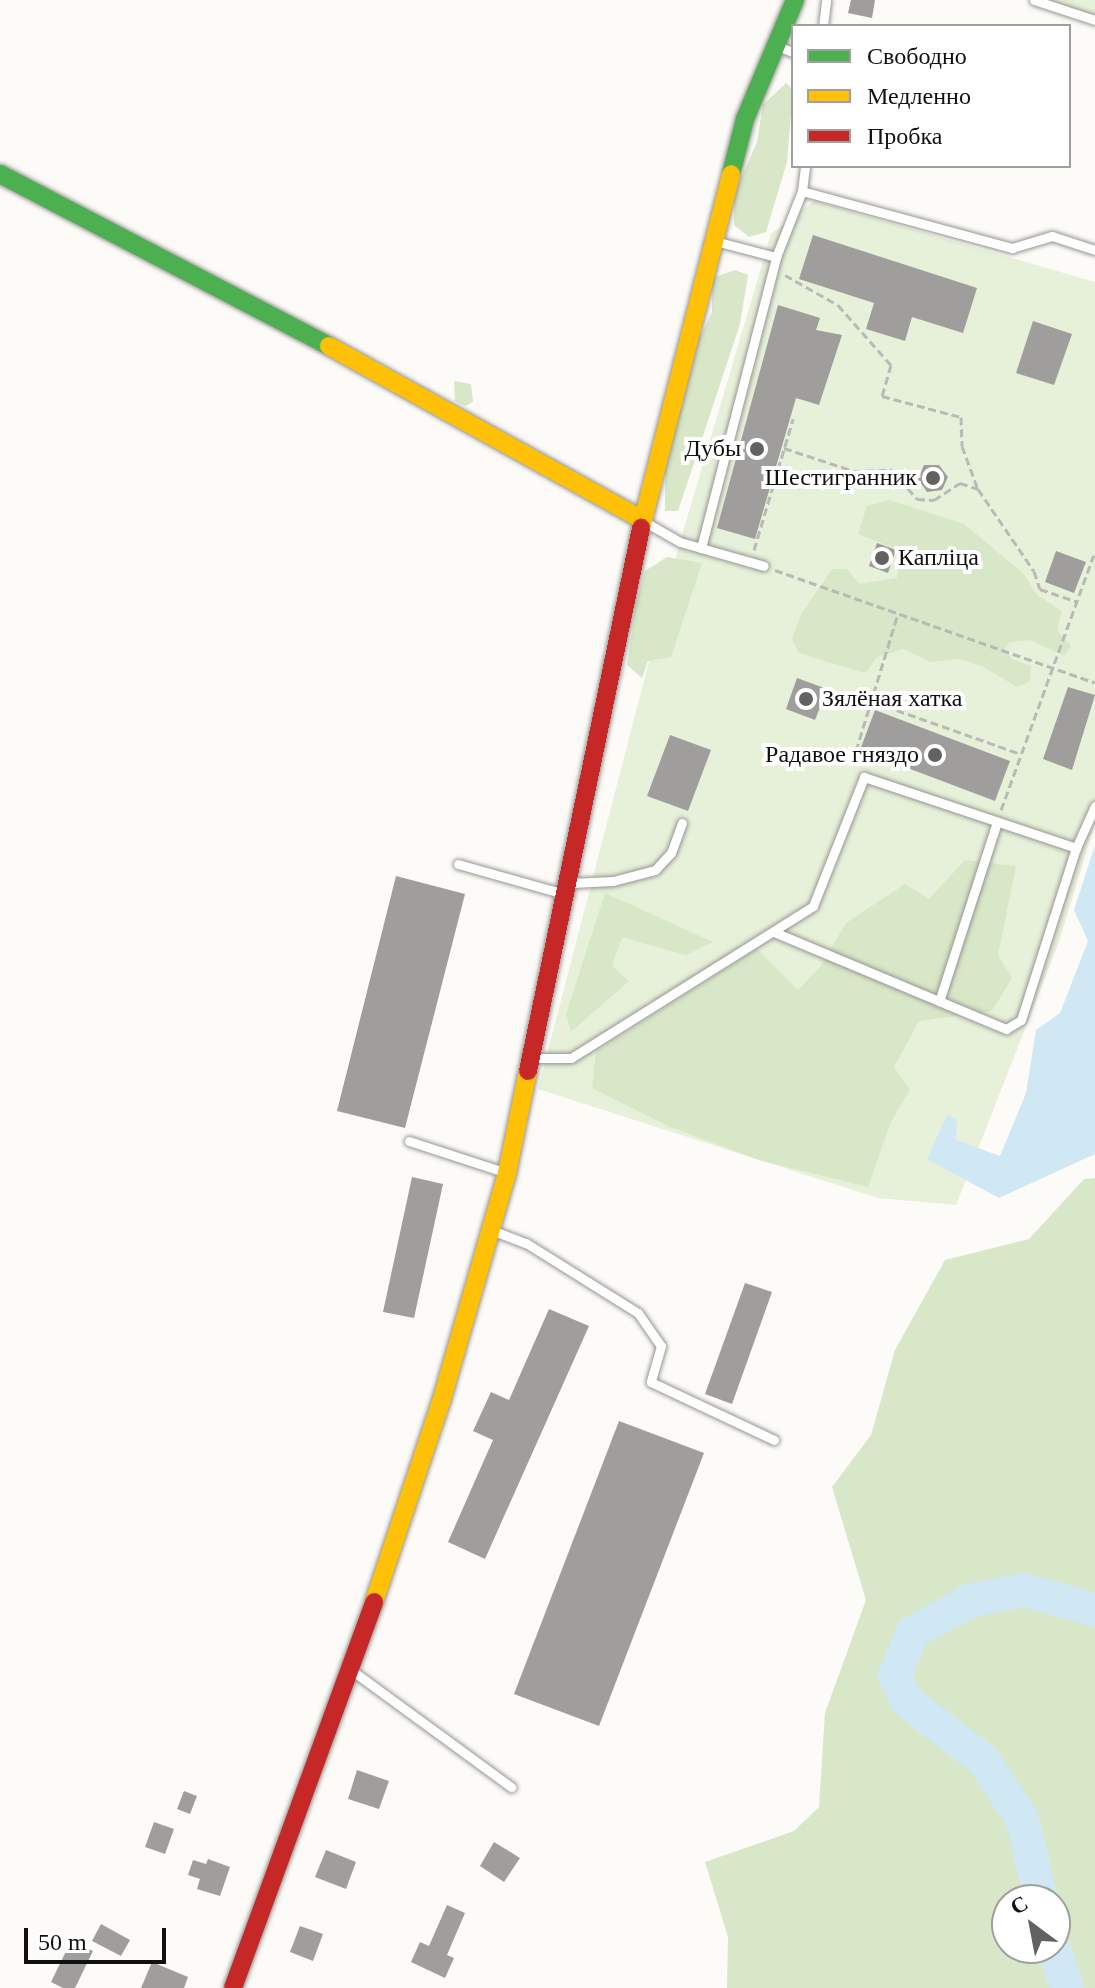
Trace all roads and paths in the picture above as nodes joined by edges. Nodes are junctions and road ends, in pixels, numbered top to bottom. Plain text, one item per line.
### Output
1 (795, 0) edge
2 (826, 0) edge
3 (1034, 0) edge
4 (1095, 20) edge
5 (823, 24) edge
6 (774, 45) junction
7 (791, 51) edge
8 (805, 168) edge
9 (0, 174) edge
10 (802, 191) junction
11 (712, 240) junction
12 (1095, 250) edge
13 (776, 257) junction
14 (793, 419) dead end
15 (784, 448) junction
16 (978, 489) junction
17 (643, 520) junction
18 (701, 548) junction
19 (1094, 555) edge
20 (750, 562) junction
21 (764, 566) joint
22 (1077, 602) junction
23 (898, 614) junction
24 (1052, 668) junction
25 (1095, 683) edge
26 (874, 702) junction
27 (1021, 754) junction
28 (864, 777) junction
29 (1095, 806) edge
30 (682, 823) dead end
31 (996, 825) junction
32 (1076, 848) junction
33 (458, 864) dead end
34 (569, 889) junction
35 (774, 932) junction
36 (939, 1001) junction
37 (535, 1058) junction
38 (409, 1141) dead end
39 (507, 1173) junction
40 (491, 1230) junction
41 (774, 1440) dead end
42 (351, 1670) junction
43 (511, 1787) dead end
44 (233, 1988) edge

1 - 6 street
2 - 5 lane
3 - 4 lane
6 - 7 lane
6 - 11 street
8 - 10 lane
9 - 17 street
10 - 12 lane
10 - 13 lane
11 - 13 lane
11 - 17 street
13 - 16 path
13 - 18 lane
14 - 15 path
15 - 16 path
15 - 20 path
16 - 22 path
17 - 18 lane
17 - 34 street
18 - 20 lane
19 - 22 path
20 - 21 lane
21 - 23 path
22 - 24 path
23 - 24 path
23 - 26 path
24 - 25 path
24 - 27 path
26 - 27 path
26 - 28 path
27 - 31 path
28 - 31 lane
28 - 35 lane
29 - 32 lane
30 - 34 lane
31 - 32 lane
31 - 36 lane
32 - 36 lane
33 - 34 lane
34 - 37 street
35 - 36 lane
35 - 37 lane
37 - 39 street
38 - 39 lane
39 - 40 street
40 - 41 lane
40 - 42 street
42 - 43 lane
42 - 44 street

